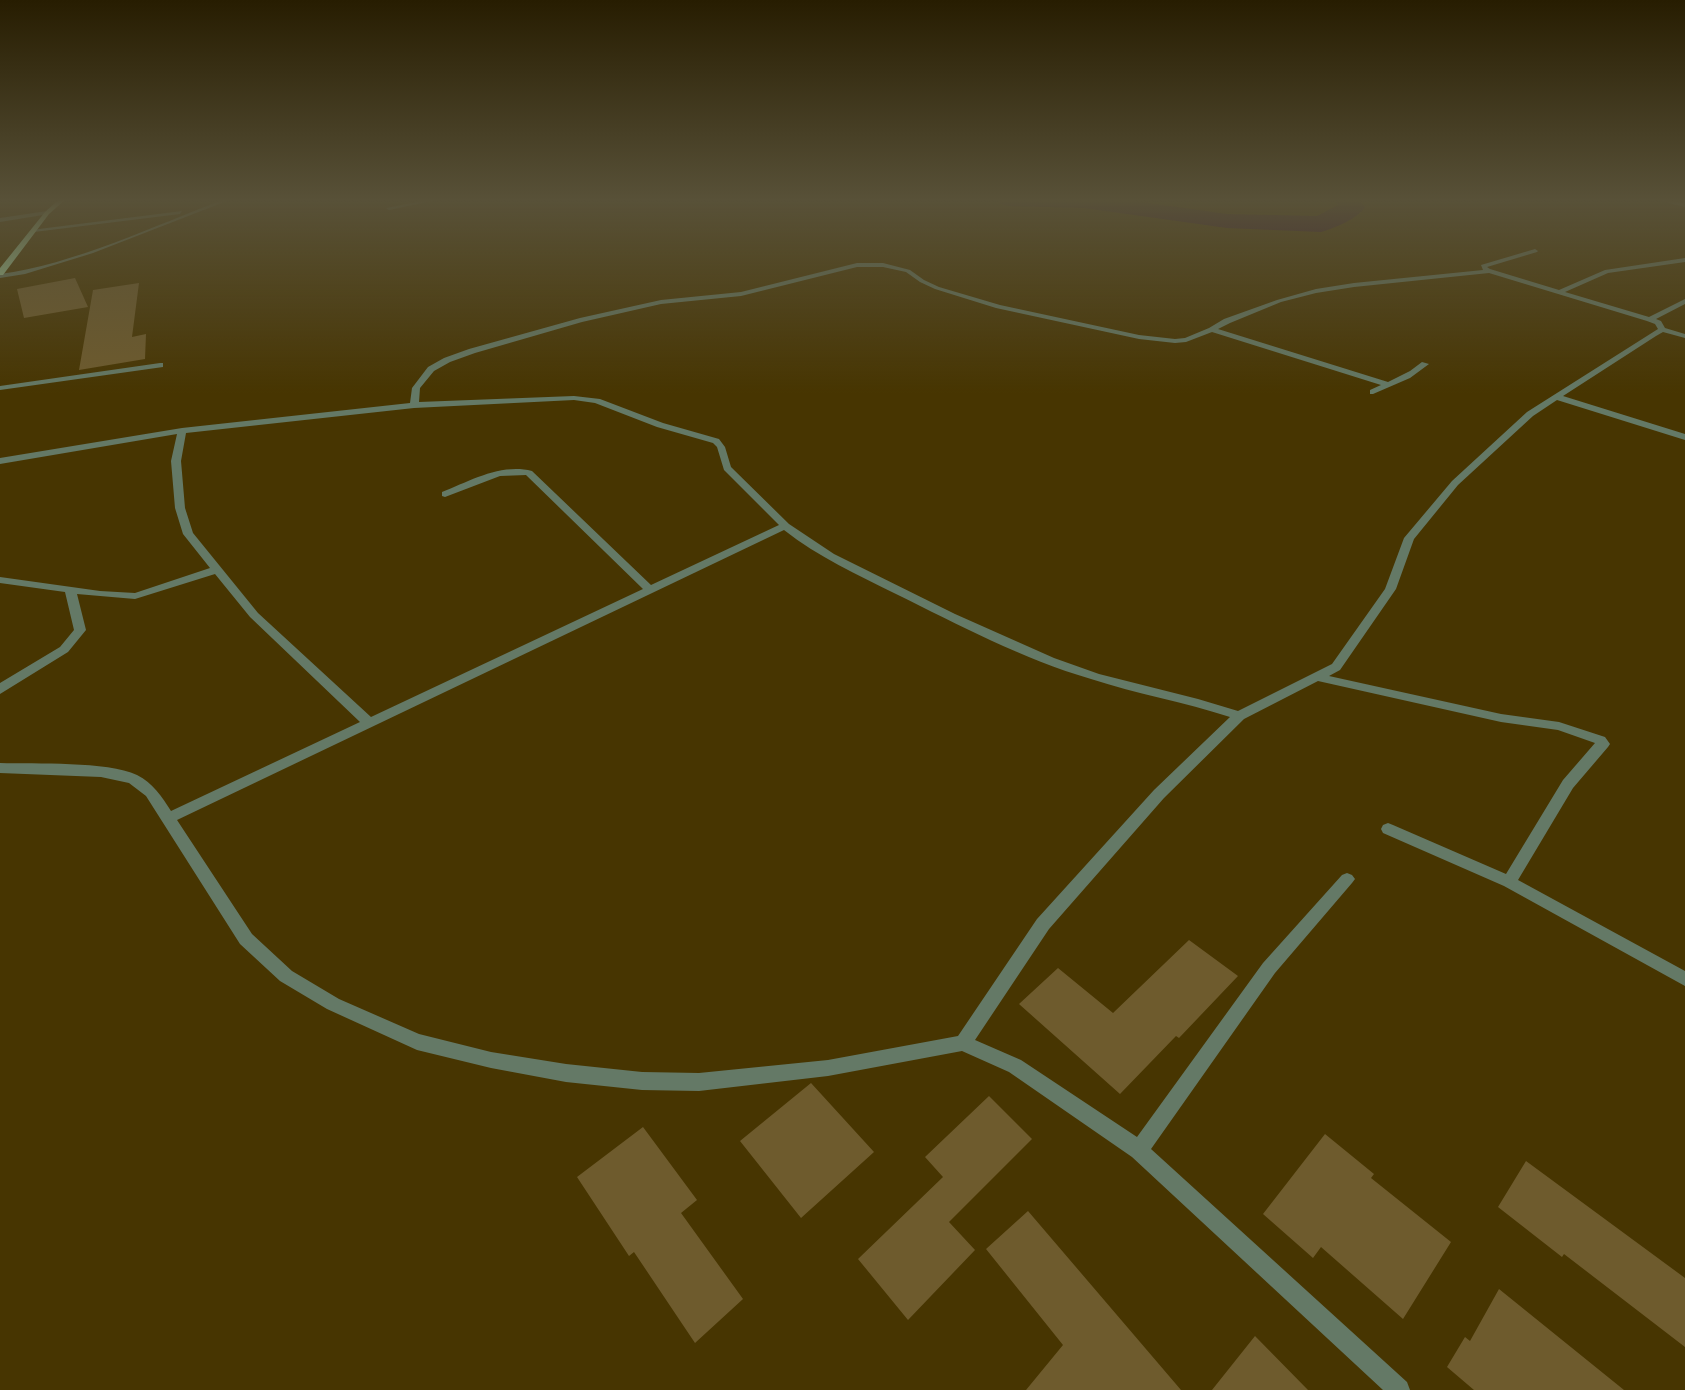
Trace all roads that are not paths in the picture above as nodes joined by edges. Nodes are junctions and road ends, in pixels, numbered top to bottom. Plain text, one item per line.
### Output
1 (8, 264) edge
2 (52, 264) edge
3 (1490, 264) edge
4 (1658, 264) edge
5 (1489, 271) junction
6 (0, 275) edge
7 (1558, 292) junction
8 (1685, 301) edge
9 (1650, 319) junction
10 (1212, 330) junction
11 (1662, 330) junction
12 (1685, 336) edge
13 (1425, 364) dead end
14 (160, 365) dead end
15 (1386, 384) junction
16 (0, 388) edge
17 (1373, 392) dead end
18 (1556, 397) junction
19 (414, 405) junction
20 (182, 431) junction
21 (1685, 437) edge
22 (0, 461) edge
23 (445, 494) dead end
24 (785, 526) junction
25 (217, 569) junction
26 (0, 580) edge
27 (70, 590) junction
28 (650, 590) junction
29 (1316, 677) junction
30 (0, 690) edge
31 (1239, 716) junction
32 (369, 724) junction
33 (0, 768) edge
34 (169, 818) junction
35 (1388, 829) dead end
36 (1347, 879) dead end
37 (1509, 882) junction
38 (1685, 979) edge
39 (963, 1043) junction
40 (1139, 1150) junction
41 (1399, 1390) edge

1 - 6 highway
2 - 6 street
3 - 5 street
4 - 7 street
5 - 7 street
5 - 10 street
7 - 9 street
8 - 9 street
9 - 11 street
10 - 15 street
10 - 19 street
11 - 12 street
11 - 18 street
13 - 15 street
14 - 16 street
15 - 17 street
18 - 21 street
18 - 29 street
19 - 20 street
19 - 24 street
20 - 22 street
20 - 25 street
23 - 28 street
24 - 28 street
24 - 31 street
25 - 27 street
25 - 32 street
26 - 27 street
27 - 30 street
28 - 32 street
29 - 31 street
29 - 37 street
31 - 39 street
32 - 34 street
33 - 34 street
34 - 39 street
35 - 37 street
36 - 40 street
37 - 38 street
39 - 40 street
40 - 41 street

